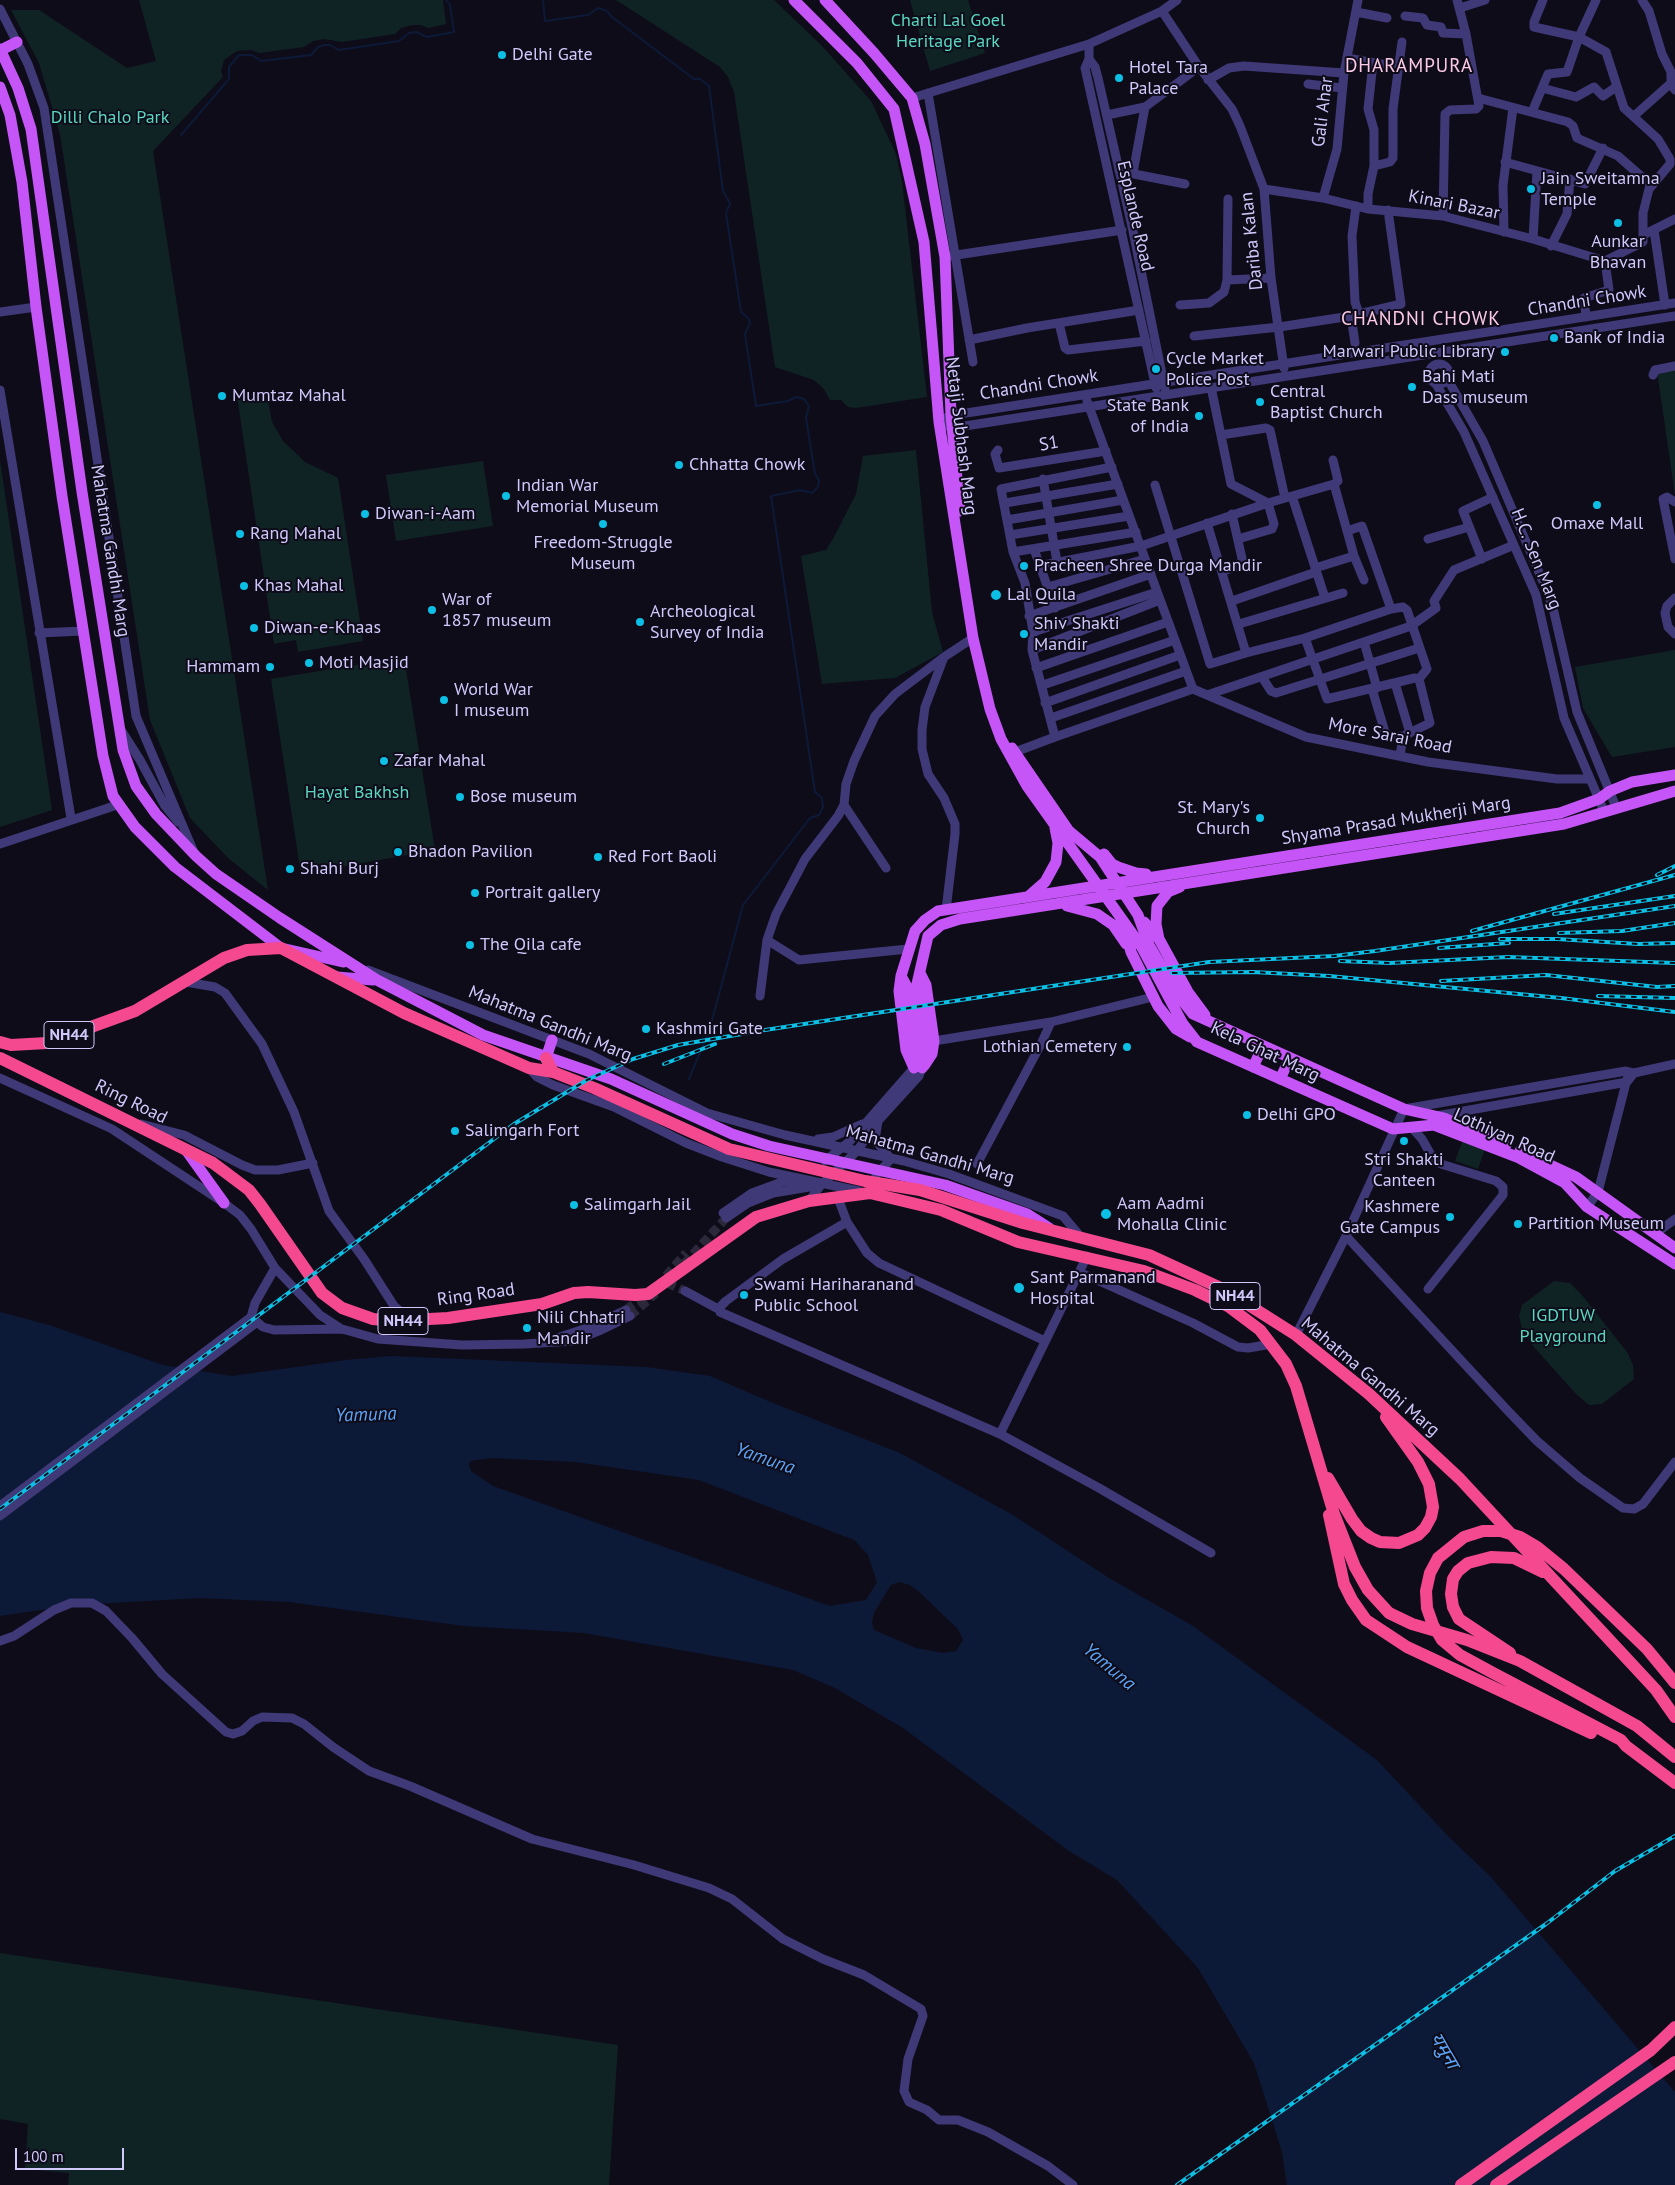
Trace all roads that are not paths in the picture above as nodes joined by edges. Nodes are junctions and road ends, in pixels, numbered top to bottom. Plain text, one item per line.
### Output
1 (794, 0) edge
2 (825, 0) edge
3 (1177, 0) edge
4 (1358, 0) edge
5 (1485, 0) edge
6 (1543, 0) edge
7 (1596, 0) edge
8 (1642, 0) edge
9 (1458, 4) edge
10 (0, 8) edge
11 (1162, 11) junction
12 (1356, 12) junction
13 (1405, 16) dead end
14 (1387, 18) dead end
15 (1466, 34) junction
16 (1578, 37) junction
17 (17, 42) junction
18 (1402, 42) dead end
19 (1089, 44) junction
20 (0, 49) edge
21 (1347, 58) junction
22 (1089, 59) junction
23 (1373, 63) junction
24 (1199, 67) junction
25 (1398, 67) junction
26 (1344, 73) junction
27 (1208, 80) junction
28 (1308, 84) dead end
29 (1673, 86) edge
30 (0, 87) edge
31 (1616, 87) junction
32 (1342, 88) junction
33 (1542, 88) junction
34 (928, 93) junction
35 (912, 98) junction
36 (1478, 98) junction
37 (1145, 107) junction
38 (1513, 108) junction
39 (1532, 112) junction
40 (1107, 115) junction
41 (1634, 116) junction
42 (1603, 148) junction
43 (1505, 162) junction
44 (1374, 166) junction
45 (1120, 170) junction
46 (1537, 170) junction
47 (1133, 173) junction
48 (1570, 179) junction
49 (1185, 184) dead end
50 (1651, 184) junction
51 (1264, 189) junction
52 (1323, 198) junction
53 (1228, 199) dead end
54 (1356, 206) junction
55 (1368, 209) junction
56 (1388, 210) junction
57 (1443, 216) junction
58 (1675, 219) edge
59 (1122, 230) junction
60 (1654, 230) junction
61 (1504, 232) junction
62 (1643, 235) junction
63 (1534, 239) junction
64 (1551, 246) junction
65 (950, 256) junction
66 (1605, 261) junction
67 (1271, 278) junction
68 (1227, 280) junction
69 (1675, 304) edge
70 (1180, 305) dead end
71 (1665, 305) junction
72 (36, 307) junction
73 (1139, 310) junction
74 (0, 312) edge
75 (1355, 315) junction
76 (1675, 316) edge
77 (1586, 317) junction
78 (1059, 323) junction
79 (1278, 327) junction
80 (1194, 336) dead end
81 (969, 340) junction
82 (1146, 341) junction
83 (1428, 342) junction
84 (1355, 343) dead end
85 (1432, 353) junction
86 (973, 362) dead end
87 (1284, 364) junction
88 (1434, 364) junction
89 (1675, 366) edge
90 (1653, 375) dead end
91 (1286, 376) junction
92 (1448, 380) junction
93 (1159, 383) junction
94 (1436, 384) junction
95 (1211, 387) junction
96 (0, 390) edge
97 (1085, 395) junction
98 (1161, 395) junction
99 (1089, 406) junction
100 (951, 415) junction
101 (939, 422) junction
102 (952, 428) junction
103 (1221, 435) junction
104 (998, 450) dead end
105 (1106, 450) junction
106 (1333, 460) dead end
107 (1112, 467) junction
108 (1043, 479) junction
109 (1118, 484) junction
110 (1334, 484) junction
111 (1155, 485) dead end
112 (1046, 496) junction
113 (1288, 497) junction
114 (1493, 497) junction
115 (1124, 500) junction
116 (1675, 502) edge
117 (1005, 503) junction
118 (1268, 503) junction
119 (1510, 503) junction
120 (1498, 508) junction
121 (1048, 512) junction
122 (1232, 514) junction
123 (1129, 516) junction
124 (1007, 520) junction
125 (1208, 523) junction
126 (1469, 527) junction
127 (1051, 529) junction
128 (1136, 532) junction
129 (1347, 532) junction
130 (1010, 535) junction
131 (1171, 536) junction
132 (1238, 539) junction
133 (1428, 539) dead end
134 (1514, 545) junction
135 (1054, 546) junction
136 (1141, 546) junction
137 (1034, 549) junction
138 (1013, 552) junction
139 (1354, 556) junction
140 (1145, 559) junction
141 (1482, 559) junction
142 (1675, 559) edge
143 (1057, 562) junction
144 (1039, 566) junction
145 (1316, 570) junction
146 (1222, 571) junction
147 (1151, 574) junction
148 (1364, 580) dead end
149 (1048, 588) junction
150 (1343, 593) dead end
151 (1159, 596) junction
152 (1325, 598) junction
153 (1675, 598) edge
154 (1232, 601) junction
155 (1055, 608) junction
156 (1391, 609) junction
157 (1029, 616) junction
158 (1168, 622) junction
159 (1239, 624) junction
160 (1411, 626) junction
161 (83, 631) junction
162 (1033, 632) junction
163 (39, 633) junction
164 (1675, 634) edge
165 (973, 638) junction
166 (1306, 638) junction
167 (1175, 640) junction
168 (1364, 642) junction
169 (1416, 649) dead end
170 (1032, 650) junction
171 (1246, 652) junction
172 (1180, 655) junction
173 (944, 657) junction
174 (1314, 660) junction
175 (1370, 663) junction
176 (1036, 668) junction
177 (1186, 672) junction
178 (1262, 677) junction
179 (1418, 679) junction
180 (1320, 680) junction
181 (1395, 683) junction
182 (1043, 685) junction
183 (1374, 688) junction
184 (1193, 689) junction
185 (1207, 696) junction
186 (1045, 703) junction
187 (1051, 718) junction
188 (119, 728) junction
189 (1407, 735) junction
190 (1055, 737) junction
191 (1015, 752) junction
192 (1400, 756) junction
193 (1675, 775) edge
194 (1589, 779) junction
195 (1610, 791) junction
196 (1675, 791) edge
197 (1600, 799) junction
198 (118, 804) junction
199 (844, 805) junction
200 (1610, 809) junction
201 (71, 818) junction
202 (1054, 825) junction
203 (183, 828) junction
204 (1069, 831) junction
205 (0, 844) edge
206 (196, 856) junction
207 (886, 868) dead end
208 (1167, 874) junction
209 (1116, 883) junction
210 (1188, 883) junction
211 (1097, 886) junction
212 (1123, 893) junction
213 (1029, 896) junction
214 (1104, 896) junction
215 (1054, 904) junction
216 (946, 910) junction
217 (1138, 916) junction
218 (1124, 924) junction
219 (1159, 939) junction
220 (767, 940) junction
221 (281, 948) junction
222 (908, 949) junction
223 (1131, 952) junction
224 (349, 963) junction
225 (920, 973) junction
226 (333, 976) junction
227 (377, 980) junction
228 (186, 982) junction
229 (760, 996) dead end
230 (1154, 997) junction
231 (1050, 1022) junction
232 (1212, 1024) junction
233 (552, 1040) junction
234 (934, 1041) junction
235 (0, 1042) edge
236 (1197, 1042) junction
237 (1263, 1046) junction
238 (0, 1058) edge
239 (546, 1058) junction
240 (1290, 1058) junction
241 (1675, 1064) edge
242 (1253, 1067) junction
243 (529, 1068) junction
244 (918, 1068) junction
245 (553, 1072) junction
246 (1630, 1072) junction
247 (0, 1078) edge
248 (1280, 1079) junction
249 (1627, 1082) junction
250 (614, 1107) junction
251 (637, 1109) junction
252 (1404, 1109) junction
253 (1436, 1116) junction
254 (878, 1121) junction
255 (866, 1122) junction
256 (135, 1123) junction
257 (1411, 1127) junction
258 (1392, 1133) junction
259 (813, 1140) junction
260 (842, 1147) junction
261 (186, 1150) junction
262 (857, 1151) junction
263 (891, 1158) junction
264 (313, 1163) junction
265 (977, 1164) dead end
266 (807, 1178) junction
267 (821, 1184) junction
268 (1598, 1192) junction
269 (870, 1193) junction
270 (838, 1198) junction
271 (809, 1201) junction
272 (224, 1203) junction
273 (1587, 1206) junction
274 (1025, 1219) junction
275 (1675, 1219) edge
276 (847, 1222) junction
277 (1655, 1234) junction
278 (1080, 1236) junction
279 (1346, 1236) junction
280 (1675, 1248) edge
281 (1086, 1256) junction
282 (1675, 1264) edge
283 (275, 1268) junction
284 (1079, 1272) junction
285 (1428, 1289) dead end
286 (685, 1291) tunnel mouth
287 (720, 1310) junction
288 (628, 1313) tunnel mouth
289 (254, 1320) junction
290 (411, 1320) junction
291 (242, 1329) junction
292 (342, 1329) junction
293 (1296, 1335) junction
294 (1045, 1341) junction
295 (1272, 1344) junction
296 (1369, 1394) junction
297 (1000, 1434) junction
298 (1318, 1461) junction
299 (1675, 1462) edge
300 (0, 1506) edge
301 (0, 1516) edge
302 (1211, 1553) dead end
303 (1553, 1577) junction
304 (0, 1641) edge
305 (1520, 1661) junction
306 (1675, 1683) edge
307 (1675, 1717) edge
308 (1626, 1746) junction
309 (1675, 1757) edge
310 (1675, 1783) edge
311 (1675, 2027) edge
312 (1675, 2040) edge
313 (1634, 2062) junction
314 (1675, 2062) edge
315 (1675, 2067) edge
316 (1654, 2074) junction
317 (1073, 2185) edge
318 (1461, 2185) edge
319 (1496, 2185) edge

1 - 101 main road, Netaji Subhash Marg
2 - 35 main road, Netaji Subhash Marg
3 - 11 street
4 - 12 street, Gali Ahar
5 - 9 street
6 - 16 street
7 - 16 street
8 - 29 street
9 - 15 street
10 - 17 street
11 - 19 street
11 - 24 street, Dariba Kalan
12 - 14 street
12 - 21 street, Gali Ahar
13 - 15 street
15 - 36 street
16 - 31 street
16 - 33 street
17 - 20 main road
17 - 203 street
18 - 25 street
19 - 22 street, Esplande Road
19 - 34 street
20 - 188 main road, Mahatma Gandhi Marg
21 - 23 street
21 - 26 street, Gali Ahar
22 - 40 street
22 - 59 street, Esplande Road
23 - 25 street
23 - 44 street
24 - 27 street, Dariba Kalan
24 - 37 street
25 - 44 street
26 - 27 street
26 - 32 street, Gali Ahar
27 - 51 street, Dariba Kalan
28 - 32 street
29 - 41 street
30 - 72 main road
31 - 33 street
31 - 41 street
32 - 52 street, Gali Ahar
33 - 39 street
34 - 35 street
34 - 65 street
35 - 65 main road, Netaji Subhash Marg
36 - 38 street
36 - 57 street
37 - 40 street
37 - 47 street
38 - 39 street
38 - 43 street
39 - 42 street
40 - 45 street
41 - 50 street
42 - 48 street
42 - 50 street
43 - 46 street
43 - 61 street
44 - 55 street
45 - 47 street
45 - 93 street
46 - 48 street
46 - 63 street
47 - 49 street
48 - 64 street
50 - 62 street
51 - 52 street, Kinari Bazar
51 - 67 street, Dariba Kalan
52 - 54 street, Kinari Bazar
53 - 68 street
54 - 55 street, Kinari Bazar
54 - 75 street
55 - 56 street, Kinari Bazar
56 - 57 street, Kinari Bazar
56 - 75 street
57 - 61 street, Kinari Bazar
58 - 60 street
59 - 65 street
59 - 73 street, Esplande Road
60 - 62 street
60 - 71 street
61 - 63 street, Kinari Bazar
62 - 66 street
63 - 64 street, Kinari Bazar
64 - 66 street, Kinari Bazar
65 - 81 street
65 - 100 main road, Netaji Subhash Marg
66 - 77 street
67 - 68 street
67 - 79 street, Dariba Kalan
68 - 70 street
69 - 71 street, Chandni Chowk
71 - 77 street, Chandni Chowk
72 - 74 street
72 - 161 main road
73 - 78 street
73 - 82 street, Esplande Road
75 - 79 street
75 - 84 street
76 - 85 street, Chandni Chowk
77 - 83 street, Chandni Chowk
78 - 81 street
78 - 82 street
79 - 80 street
79 - 87 street, Dariba Kalan
81 - 86 street
82 - 93 street, Esplande Road
83 - 85 street
83 - 87 street, Chandni Chowk
85 - 88 street
85 - 91 street, Chandni Chowk
87 - 91 street, Dariba Kalan
87 - 93 street, Chandni Chowk
88 - 92 street
88 - 94 street
89 - 90 street
91 - 95 street, Chandni Chowk
92 - 94 street
92 - 119 street, H.C. Sen Marg
93 - 97 street, Chandni Chowk
93 - 98 street, Esplande Road
94 - 114 street, H.C. Sen Marg
95 - 98 street, Chandni Chowk
95 - 103 street
96 - 163 street
97 - 99 street
97 - 100 street, Chandni Chowk
98 - 99 street, Chandni Chowk
99 - 102 street, Chandni Chowk
99 - 105 street
100 - 101 street, Chandni Chowk
100 - 102 main road, Netaji Subhash Marg
101 - 102 street
101 - 165 main road, Netaji Subhash Marg
102 - 191 main road, Netaji Subhash Marg
103 - 113 street
103 - 118 street
104 - 105 street, S1
105 - 107 street
106 - 110 street
107 - 108 street
107 - 109 street
108 - 112 street
108 - 117 street
109 - 112 street
109 - 115 street
110 - 113 street
110 - 129 street
111 - 131 street
112 - 117 street
112 - 121 street
113 - 118 street
113 - 145 street
114 - 120 street, H.C. Sen Marg
114 - 126 street
115 - 121 street
115 - 123 street
116 - 142 street
117 - 124 street
118 - 122 street
118 - 132 street
119 - 120 street
119 - 195 street, H.C. Sen Marg
120 - 134 street, H.C. Sen Marg
121 - 124 street
121 - 127 street
122 - 125 street
122 - 132 street
123 - 127 street
123 - 128 street
124 - 130 street
125 - 131 street
125 - 146 street
126 - 133 street
126 - 141 street
127 - 130 street
127 - 135 street
128 - 135 street
128 - 136 street
129 - 139 street
129 - 156 street
130 - 138 street
131 - 136 street
131 - 171 street
132 - 146 street
134 - 141 street
134 - 194 street, H.C. Sen Marg
135 - 137 street
135 - 143 street
136 - 140 street
136 - 143 street
137 - 138 street
137 - 144 street
138 - 157 street
139 - 145 street
139 - 148 street
140 - 147 street
140 - 149 street
141 - 160 street
143 - 144 street
144 - 149 street
145 - 152 street
145 - 154 street
146 - 154 street
147 - 151 street
147 - 155 street
149 - 155 street
150 - 152 street
151 - 158 street
151 - 162 street
151 - 170 street
152 - 159 street
153 - 164 street
154 - 159 street
155 - 157 street
156 - 160 street
156 - 166 street
157 - 162 street
158 - 167 street
158 - 176 street
159 - 171 street
160 - 168 street
160 - 179 street
161 - 163 street
161 - 198 main road
162 - 170 street
163 - 201 street
165 - 173 street
165 - 202 main road, Netaji Subhash Marg
166 - 171 street
166 - 174 street
167 - 172 street
167 - 182 street
168 - 174 street
168 - 175 street
169 - 175 street
170 - 176 street
172 - 177 street
172 - 186 street
173 - 199 street
173 - 216 street
174 - 178 street
174 - 180 street
175 - 180 street
175 - 183 street
176 - 182 street
177 - 184 street
177 - 187 street
178 - 180 street
178 - 185 street
179 - 181 street
179 - 189 street
180 - 183 street
181 - 183 street
181 - 189 street
182 - 186 street
183 - 189 street
184 - 185 street, More Sarai Road
184 - 190 street
185 - 192 street, More Sarai Road
186 - 187 street
187 - 190 street
188 - 203 street
188 - 206 main road, Mahatma Gandhi Marg
189 - 192 street
190 - 191 street
191 - 204 main road, Netaji Subhash Marg
192 - 194 street, More Sarai Road
193 - 195 main road, Shyama Prasad Mukherji Marg
194 - 197 street, H.C. Sen Marg
195 - 197 main road, Shyama Prasad Mukherji Marg
195 - 200 street, H.C. Sen Marg
196 - 200 main road, Shyama Prasad Mukherji Marg
197 - 200 street, H.C. Sen Marg
197 - 208 main road, Shyama Prasad Mukherji Marg
198 - 201 street
198 - 221 main road
199 - 207 street
199 - 220 street
200 - 210 main road, Shyama Prasad Mukherji Marg
201 - 205 street
202 - 211 main road, Netaji Subhash Marg
202 - 213 main road
203 - 206 street
204 - 208 main road
204 - 209 main road, Netaji Subhash Marg
206 - 224 main road, Mahatma Gandhi Marg
208 - 209 main road, Shyama Prasad Mukherji Marg
209 - 211 main road, Shyama Prasad Mukherji Marg
209 - 212 main road, Netaji Subhash Marg
210 - 212 main road, Shyama Prasad Mukherji Marg
210 - 219 main road
211 - 213 main road
211 - 214 main road, Netaji Subhash Marg
212 - 214 main road, Shyama Prasad Mukherji Marg
212 - 217 main road, Kela Ghat Marg
213 - 216 main road
214 - 215 main road
214 - 218 main road, Kela Ghat Marg
215 - 223 main road
215 - 225 main road
216 - 222 main road
217 - 219 main road
217 - 232 main road, Kela Ghat Marg
218 - 223 main road
218 - 236 main road, Kela Ghat Marg
219 - 232 main road
220 - 222 street
220 - 229 street
221 - 224 main road
221 - 226 highway
221 - 228 highway
222 - 244 main road
223 - 230 main road
224 - 227 main road, Mahatma Gandhi Marg
224 - 233 street, Mahatma Gandhi Marg
225 - 234 main road
225 - 244 main road
226 - 227 main road
226 - 243 highway
227 - 239 main road, Mahatma Gandhi Marg
228 - 235 highway, NH44
228 - 264 street
230 - 231 street
230 - 236 main road
231 - 234 street
231 - 265 street
232 - 237 main road, Kela Ghat Marg
233 - 239 main road
233 - 259 street, Mahatma Gandhi Marg
234 - 244 main road
236 - 242 main road, Kela Ghat Marg
237 - 240 main road, Kela Ghat Marg
237 - 242 main road
238 - 256 highway, Ring Road / NH44
239 - 245 highway
239 - 274 main road, Mahatma Gandhi Marg
240 - 248 main road
240 - 252 main road, Kela Ghat Marg
241 - 246 street
242 - 248 main road, Kela Ghat Marg
243 - 245 highway
243 - 250 street
244 - 254 street
244 - 255 street
245 - 251 highway
246 - 249 street
246 - 252 street
247 - 272 street
248 - 258 main road, Kela Ghat Marg
249 - 253 street
249 - 268 street
250 - 251 highway
250 - 266 street
251 - 274 highway
252 - 253 main road, Kela Ghat Marg
252 - 258 street
253 - 257 street
253 - 268 main road, Lothiyan Road
254 - 262 street
254 - 263 street
255 - 259 street
255 - 260 street
256 - 261 highway, Ring Road / NH44
256 - 264 street
257 - 258 main road, Lothiyan Road
257 - 273 main road, Lothiyan Road
257 - 285 street
258 - 279 street
259 - 260 street, Mahatma Gandhi Marg
260 - 262 street, Mahatma Gandhi Marg
260 - 266 street
261 - 272 main road
261 - 290 highway, Ring Road / NH44
262 - 263 street, Mahatma Gandhi Marg
262 - 267 street
263 - 269 street
263 - 278 street, Mahatma Gandhi Marg
264 - 290 street
266 - 267 street
266 - 267 street
267 - 269 street
267 - 271 street
268 - 273 street
268 - 277 main road, Lothiyan Road
269 - 270 highway, Ring Road / NH44
269 - 281 highway, Mahatma Gandhi Marg
270 - 271 highway, Ring Road / NH44
270 - 276 street
271 - 290 highway, Ring Road / NH44
272 - 283 street
273 - 282 main road, Lothiyan Road
274 - 278 highway
275 - 277 street
276 - 287 street
276 - 294 street
277 - 280 main road, Lothiyan Road
278 - 293 highway, Mahatma Gandhi Marg / NH44
279 - 293 street
279 - 299 street
281 - 284 street
281 - 295 highway, Mahatma Gandhi Marg
283 - 289 street
283 - 292 street
284 - 294 street
284 - 295 street
286 - 287 street
287 - 297 street
288 - 292 street
289 - 291 street
289 - 292 street
291 - 300 street
291 - 301 street
293 - 296 highway, Mahatma Gandhi Marg / NH44
294 - 297 street
295 - 298 highway, Mahatma Gandhi Marg
296 - 298 highway
296 - 303 highway, Mahatma Gandhi Marg
297 - 302 street
298 - 305 highway, Mahatma Gandhi Marg
298 - 308 highway
303 - 305 highway, Mahatma Gandhi Marg
303 - 307 highway, Mahatma Gandhi Marg
304 - 317 street
305 - 309 highway, Mahatma Gandhi Marg
306 - 308 highway
308 - 310 highway
311 - 313 highway
312 - 313 highway
313 - 318 highway
314 - 316 highway
315 - 316 highway
316 - 319 highway

